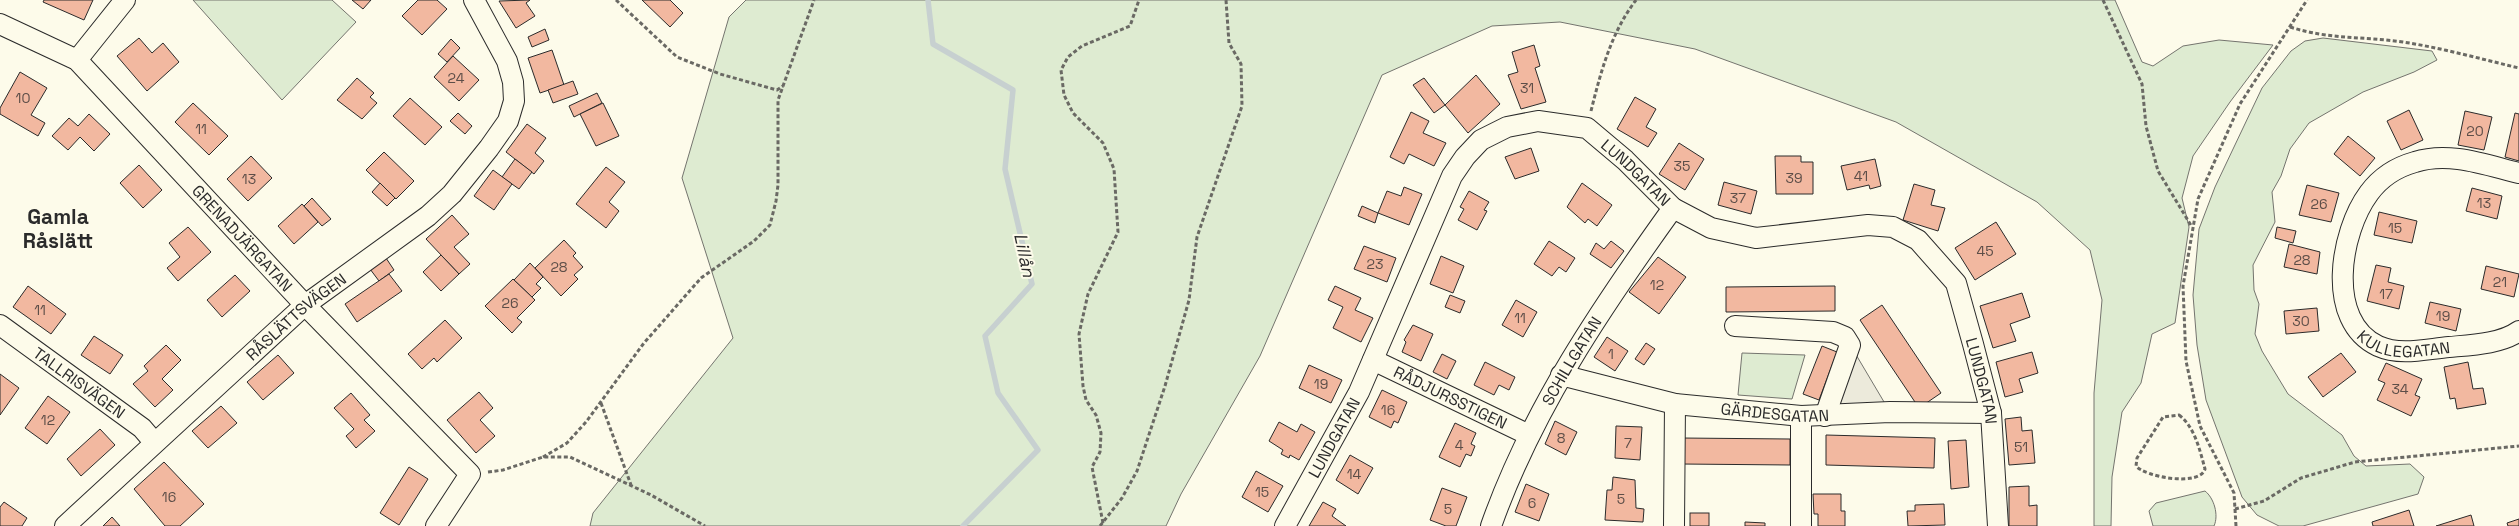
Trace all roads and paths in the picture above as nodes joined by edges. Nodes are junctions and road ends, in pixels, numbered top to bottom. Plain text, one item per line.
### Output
1 (125, 0) edge
2 (474, 0) edge
3 (616, 0) edge
4 (814, 0) edge
5 (1139, 0) edge
6 (1226, 0) edge
7 (1636, 0) edge
8 (2103, 0) edge
9 (2306, 0) edge
10 (0, 24) edge
11 (2290, 27) junction
12 (76, 60) junction
13 (2519, 68) edge
14 (784, 85) junction
15 (1587, 128) junction
16 (2519, 173) edge
17 (1673, 208) junction
18 (2192, 227) junction
19 (305, 305) junction
20 (0, 325) edge
21 (1735, 326) dead end
22 (2519, 331) edge
23 (1373, 360) junction
24 (1561, 375) junction
25 (601, 403) junction
26 (1675, 404) junction
27 (1991, 413) junction
28 (1801, 416) junction
29 (1825, 416) junction
30 (1529, 435) junction
31 (154, 442) junction
32 (2519, 446) edge
33 (543, 457) junction
34 (2204, 464) joint
35 (470, 474) junction
36 (631, 485) junction
37 (2235, 509) junction
38 (1101, 524) edge
39 (65, 526) edge
40 (436, 526) edge
41 (705, 526) edge
42 (1285, 526) edge
43 (1490, 526) edge
44 (1674, 526) edge
45 (1801, 526) edge
46 (1998, 526) edge
47 (2236, 526) edge

1 - 12 street
2 - 19 street, RÅSLÄTTSVÄGEN
3 - 14 path
4 - 14 path
5 - 38 path
6 - 38 path
7 - 15 path
8 - 18 path
9 - 11 path
10 - 12 street, GRENADJÄRGATAN
11 - 13 path
11 - 18 path
12 - 19 street, GRENADJÄRGATAN
14 - 25 path
15 - 17 street, LUNDGATAN
15 - 23 street, LUNDGATAN
16 - 22 street, KULLEGATAN
17 - 24 street, SCHILLGATAN
17 - 27 street, LUNDGATAN
18 - 37 path
19 - 31 street, RÅSLÄTTSVÄGEN
19 - 35 street, GRENADJÄRGATAN
20 - 31 street, TALLRISVÄGEN
21 - 29 street
23 - 30 street, RÅDJURSSTIGEN
23 - 42 street, LUNDGATAN
24 - 26 street, GÄRDESGATAN
24 - 30 street, SCHILLGATAN
25 - 33 path
25 - 36 path
26 - 28 street, GÄRDESGATAN
26 - 44 street
27 - 29 street, GÄRDESGATAN
27 - 46 street, LUNDGATAN
28 - 29 street, GÄRDESGATAN
28 - 45 street
30 - 43 street, SCHILLGATAN
31 - 39 street, RÅSLÄTTSVÄGEN
32 - 37 path
33 - 35 path
33 - 36 path
34 - 34 path
35 - 40 street
36 - 41 path
37 - 47 path

